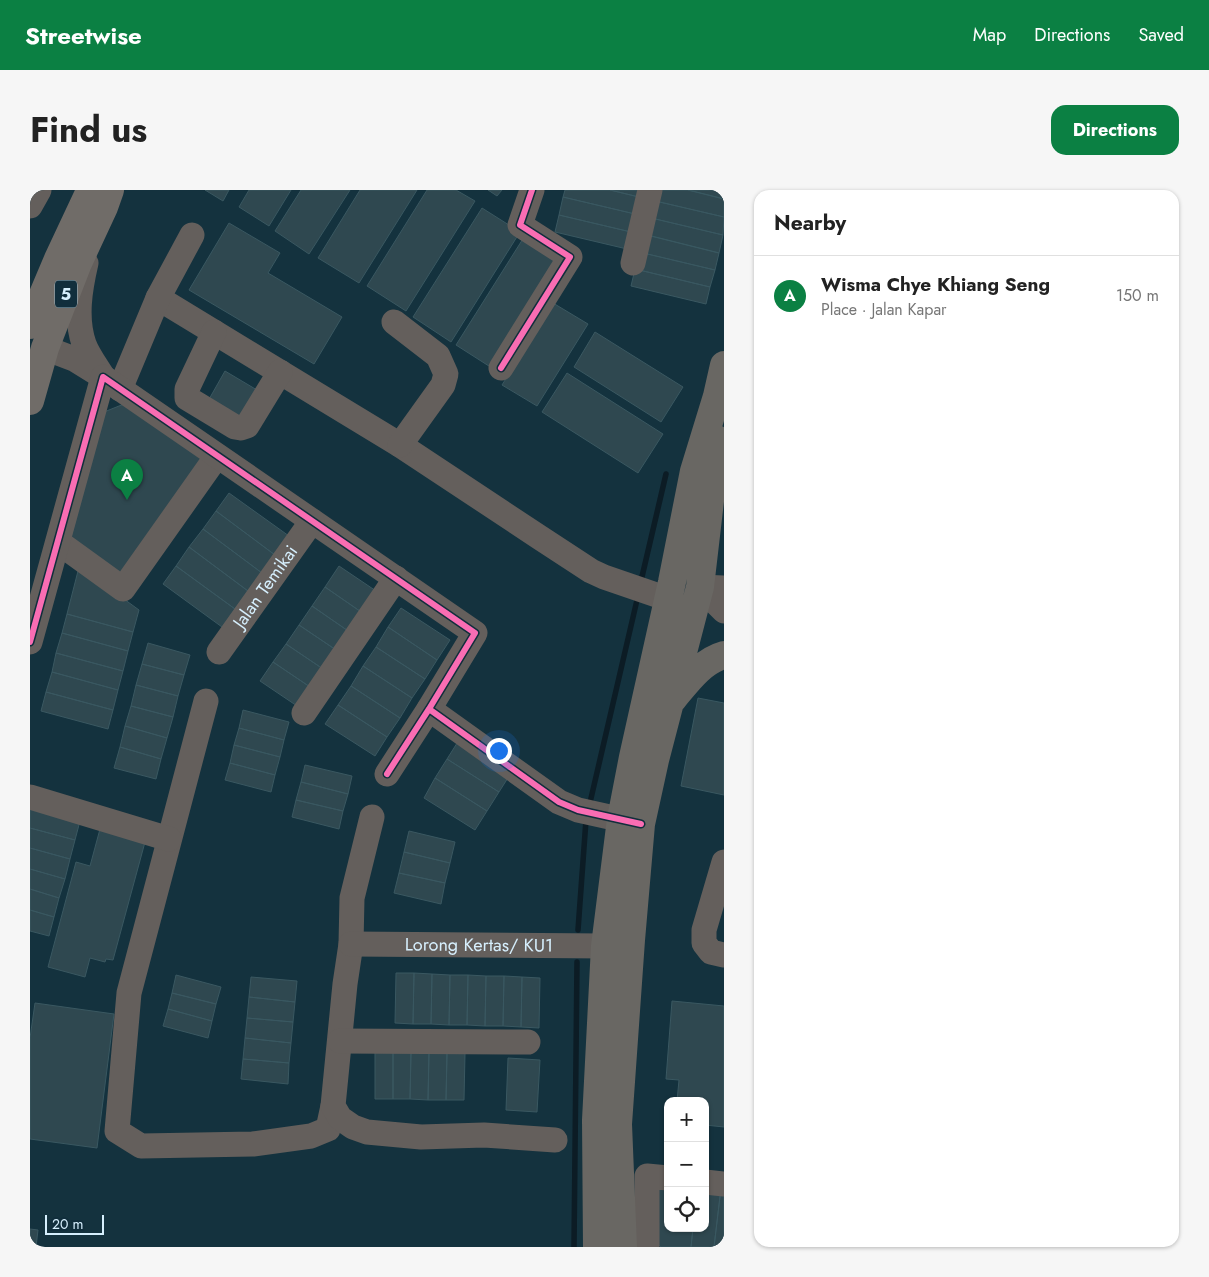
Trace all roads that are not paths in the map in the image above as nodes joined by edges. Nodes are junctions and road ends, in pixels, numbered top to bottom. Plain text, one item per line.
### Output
1 (39, 190) edge
2 (92, 190) edge
3 (110, 190) edge
4 (532, 190) edge
5 (650, 190) edge
6 (30, 206) edge
7 (192, 234) dead end
8 (91, 236) junction
9 (633, 263) dead end
10 (158, 298) junction
11 (394, 322) dead end
12 (30, 325) edge
13 (214, 332) junction
14 (45, 348) junction
15 (724, 365) edge
16 (501, 368) dead end
17 (280, 372) junction
18 (112, 383) junction
19 (718, 396) junction
20 (30, 401) edge
21 (400, 445) junction
22 (217, 456) junction
23 (312, 521) junction
24 (58, 542) junction
25 (396, 578) junction
26 (712, 588) edge
27 (670, 590) junction
28 (724, 611) edge
29 (30, 642) edge
30 (219, 652) dead end
31 (724, 655) edge
32 (206, 701) dead end
33 (670, 704) junction
34 (428, 710) junction
35 (304, 713) dead end
36 (387, 774) dead end
37 (30, 796) edge
38 (372, 817) dead end
39 (631, 821) junction
40 (169, 839) junction
41 (724, 862) edge
42 (351, 944) junction
43 (605, 946) junction
44 (724, 955) edge
45 (340, 1041) junction
46 (528, 1042) dead end
47 (333, 1106) junction
48 (555, 1140) dead end
49 (664, 1178) edge
50 (709, 1182) edge
51 (724, 1184) edge
52 (596, 1247) edge
53 (623, 1247) edge
54 (647, 1247) edge

1 - 6 street
2 - 12 highway, 5
3 - 8 highway, 5
4 - 16 street
5 - 9 street
7 - 10 street
8 - 14 highway, 5
8 - 18 street
10 - 13 street
10 - 18 street
11 - 21 street
13 - 17 street
13 - 17 street
14 - 18 street
14 - 20 highway, 5
15 - 19 main road
17 - 21 street
18 - 22 street
18 - 24 street
19 - 26 main road
19 - 27 main road
21 - 27 street
22 - 23 street
22 - 24 street
23 - 25 street
23 - 30 street, Jalan Temikai
24 - 29 street
25 - 34 street
25 - 35 street
26 - 27 street
26 - 28 street
26 - 33 main road
27 - 39 main road
31 - 33 main road
32 - 40 street
33 - 39 main road
34 - 36 street
34 - 39 street
37 - 40 street
38 - 42 street
39 - 43 main road
39 - 53 main road
40 - 47 street
41 - 44 street
42 - 43 street, Lorong Kertas/ KU1
42 - 45 street
43 - 52 main road
45 - 46 street
45 - 47 street
47 - 48 street
49 - 54 street
50 - 51 street

